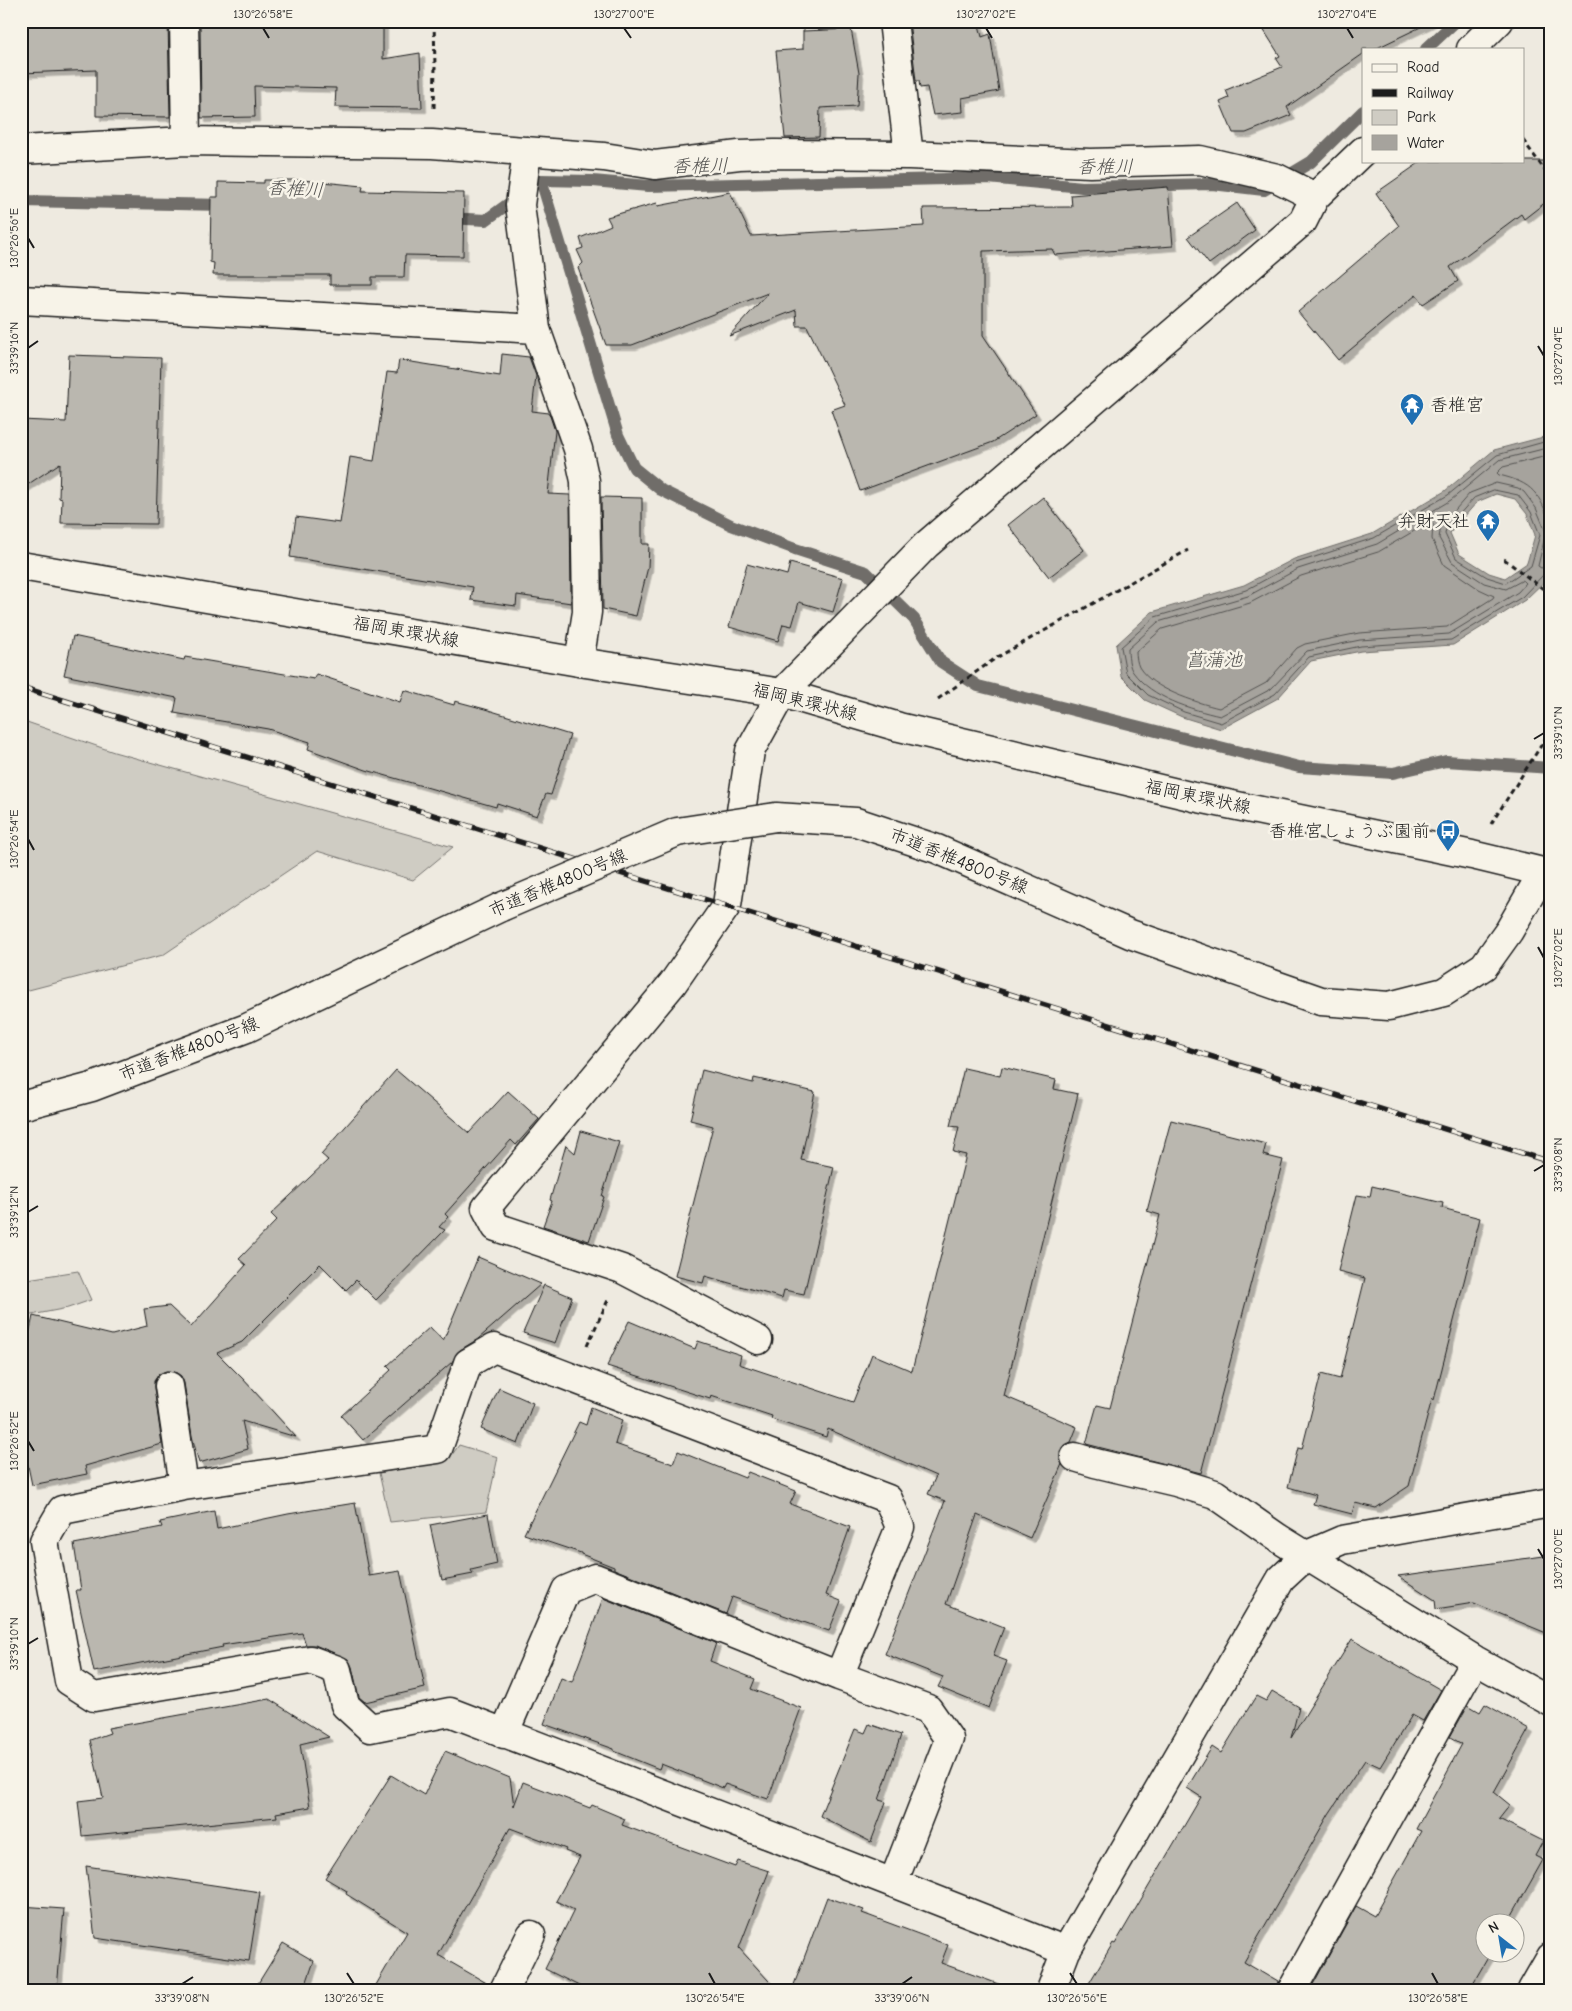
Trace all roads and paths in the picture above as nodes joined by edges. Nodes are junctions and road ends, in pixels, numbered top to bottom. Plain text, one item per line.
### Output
1 (184, 21) edge
2 (434, 21) edge
3 (893, 21) edge
4 (1499, 21) edge
5 (1472, 48) edge
6 (186, 141) junction
7 (1524, 141) edge
8 (432, 144) junction
9 (21, 150) edge
10 (527, 151) junction
11 (1362, 152) edge
12 (909, 155) junction
13 (1551, 178) edge
14 (1315, 197) junction
15 (21, 300) edge
16 (536, 329) junction
17 (1188, 550) dead end
18 (1504, 559) dead end
19 (21, 566) edge
20 (1551, 595) edge
21 (579, 662) junction
22 (782, 693) junction
23 (899, 727) junction
24 (1551, 730) edge
25 (1472, 855) junction
26 (1547, 873) edge
27 (21, 1106) edge
28 (622, 1269) junction
29 (758, 1340) dead end
30 (573, 1380) junction
31 (169, 1386) dead end
32 (1075, 1457) dead end
33 (184, 1486) junction
34 (1551, 1503) edge
35 (1307, 1555) junction
36 (1475, 1660) junction
37 (839, 1676) junction
38 (1551, 1702) edge
39 (504, 1734) junction
40 (893, 1883) junction
41 (531, 1935) dead end
42 (1066, 1951) junction
43 (1551, 1957) edge
44 (504, 1990) edge
45 (1051, 1990) edge
46 (1292, 1990) edge
47 (1532, 1990) edge

1 - 6 street
2 - 8 path
3 - 12 street
4 - 5 street
6 - 8 street
6 - 9 street
7 - 13 path
8 - 10 street
10 - 12 street
10 - 16 street
11 - 14 street
12 - 14 street
14 - 22 street
15 - 16 street
16 - 21 street
17 - 23 path
18 - 20 path
19 - 21 street, 福岡東環状線
21 - 22 street, 福岡東環状線
22 - 23 street, 福岡東環状線
22 - 28 street
23 - 25 street, 福岡東環状線
24 - 25 path
25 - 26 street, 福岡東環状線
26 - 27 street, 市道香椎4800号線, bridge
28 - 29 street
28 - 30 path
30 - 33 street
30 - 37 street
31 - 33 street
32 - 35 street
33 - 39 street
34 - 35 street
35 - 36 street
35 - 42 street
36 - 38 street
36 - 46 street
37 - 39 street
37 - 40 street
39 - 40 street
40 - 42 street
41 - 44 street
42 - 45 street
43 - 47 street

